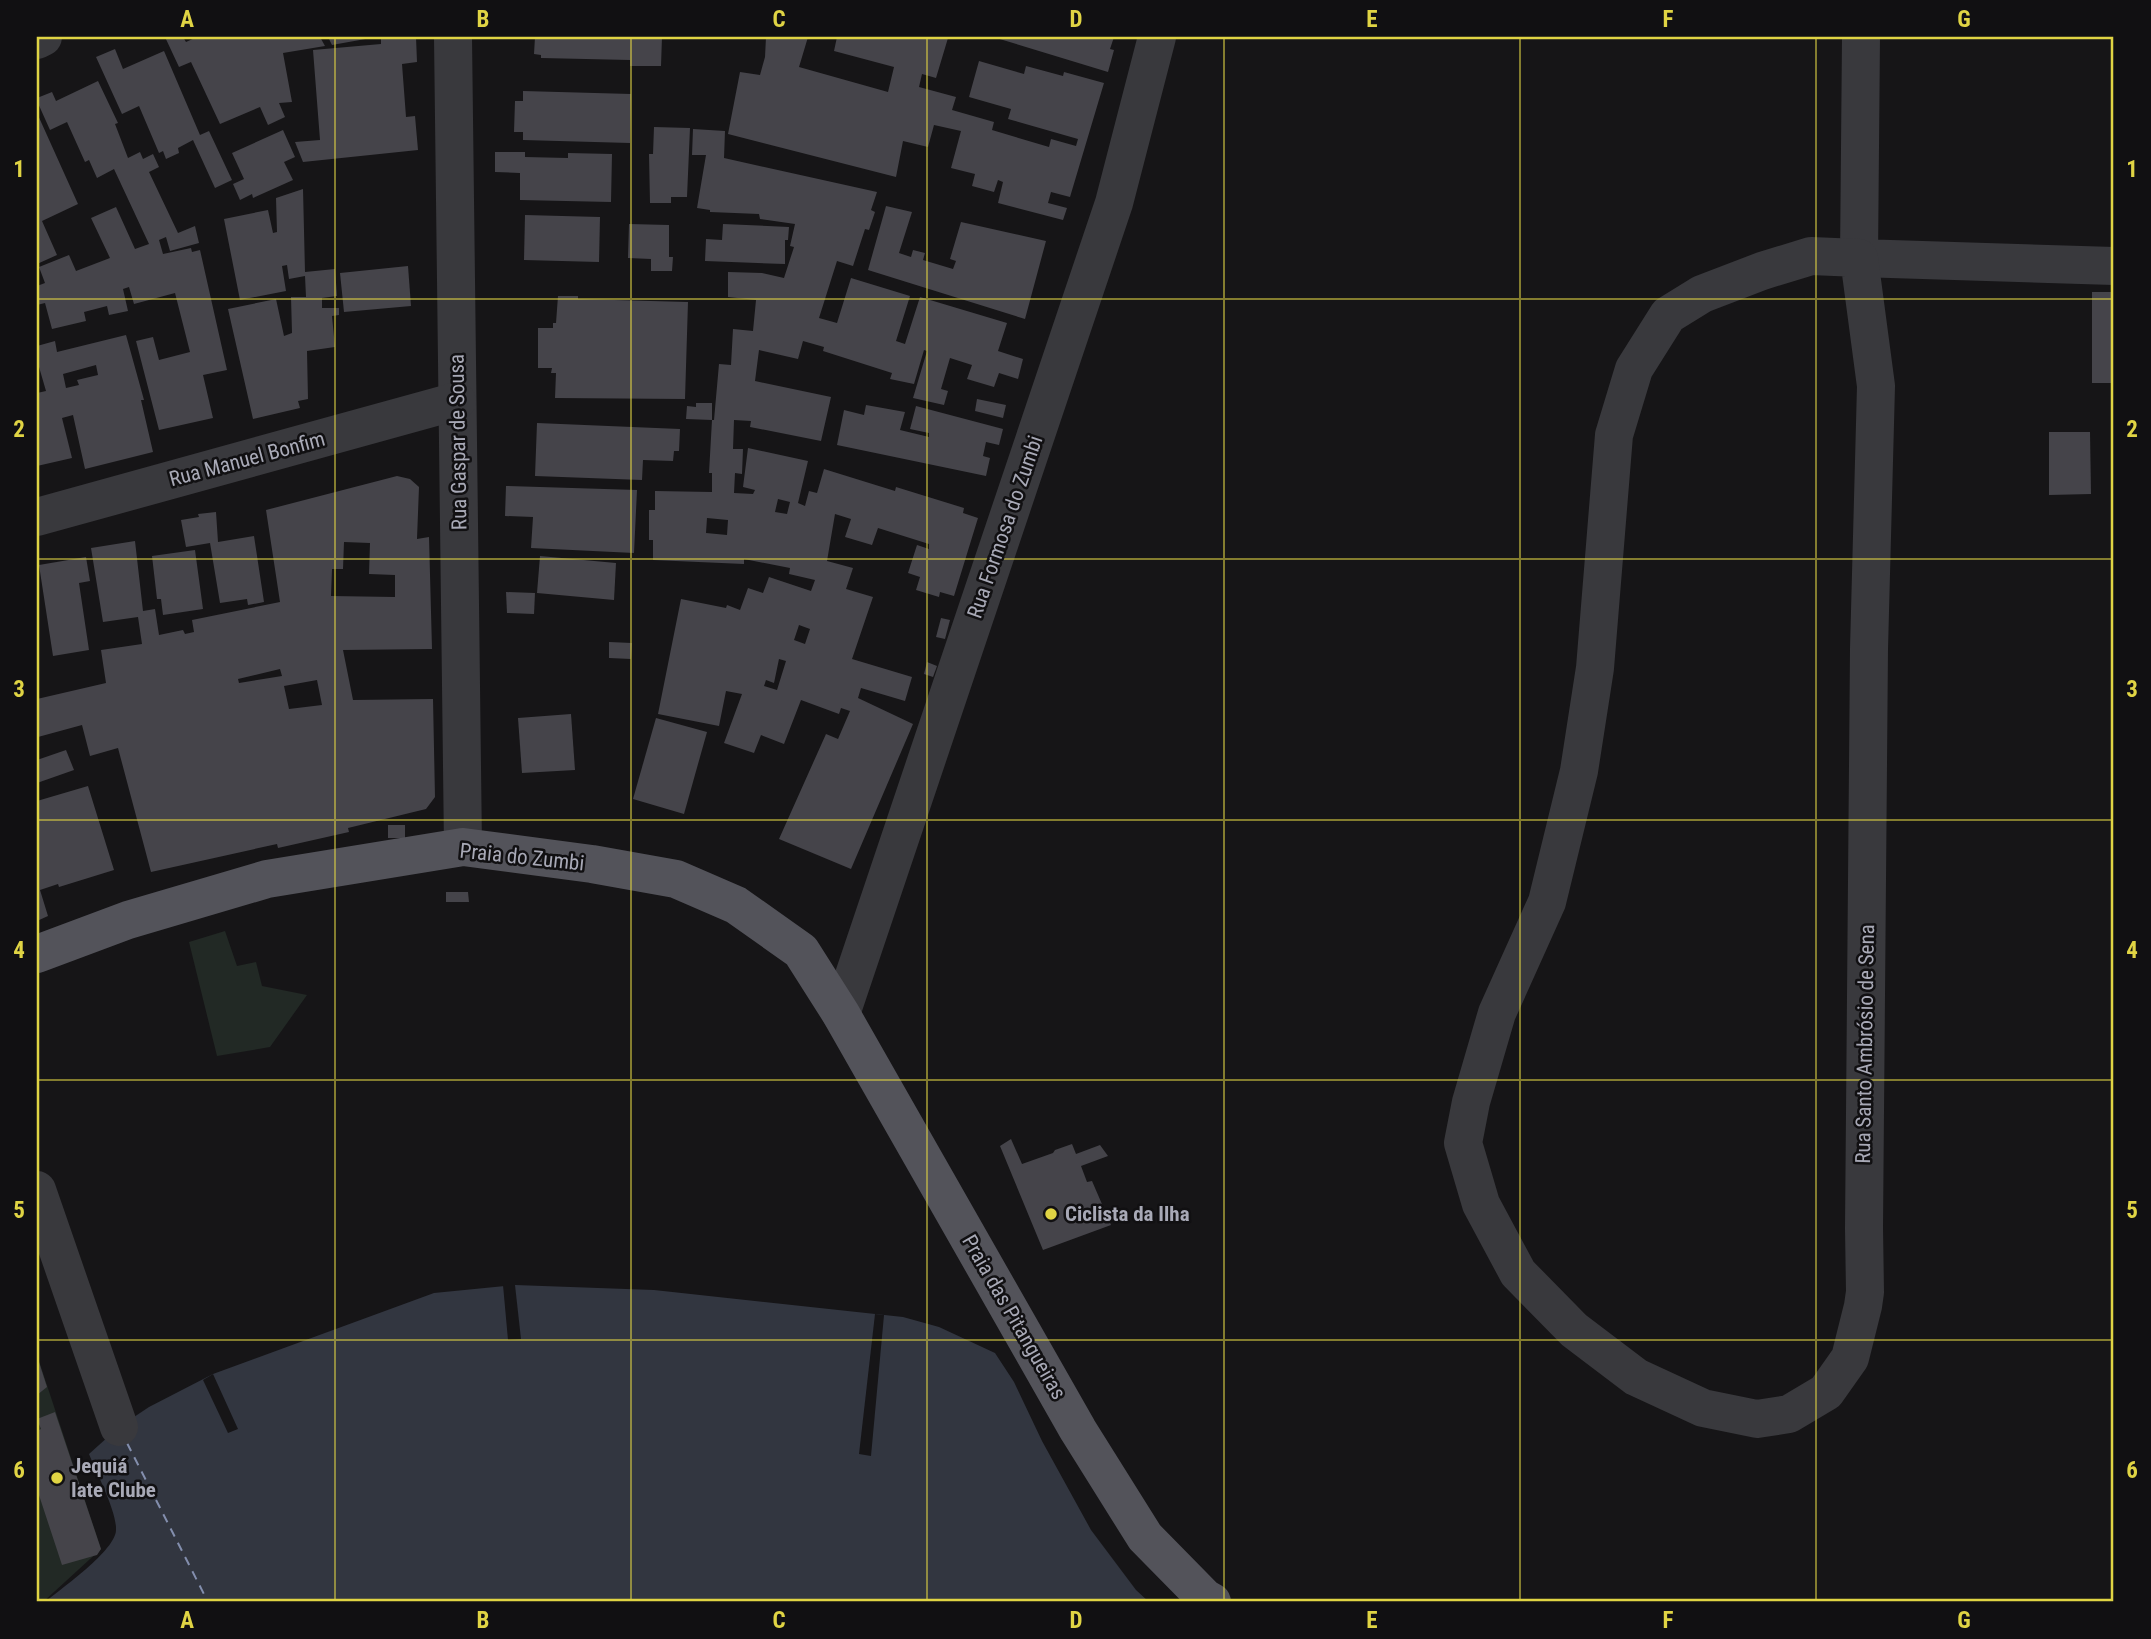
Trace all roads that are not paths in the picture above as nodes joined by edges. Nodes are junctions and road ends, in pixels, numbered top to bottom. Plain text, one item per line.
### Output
1 (43, 37) edge
2 (453, 37) edge
3 (1157, 37) edge
4 (1861, 37) edge
5 (37, 40) edge
6 (1859, 258) junction
7 (2114, 266) edge
8 (457, 401) junction
9 (37, 517) edge
10 (463, 846) junction
11 (37, 954) edge
12 (841, 1014) junction
13 (37, 1190) edge
14 (119, 1427) dead end
15 (1212, 1602) edge

1 - 5 street
2 - 8 street, Rua Gaspar de Sousa
3 - 12 street, Rua Formosa do Zumbi
4 - 6 street
6 - 6 street, Rua Santo Ambrósio de Sena
6 - 7 street, Rua Santo Ambrósio de Sena
8 - 9 street, Rua Manuel Bonfim
8 - 10 street, Rua Gaspar de Sousa
10 - 11 main road, Praia do Zumbi
10 - 12 main road, Praia do Zumbi
12 - 15 main road, Praia das Pitangueiras
13 - 14 street

